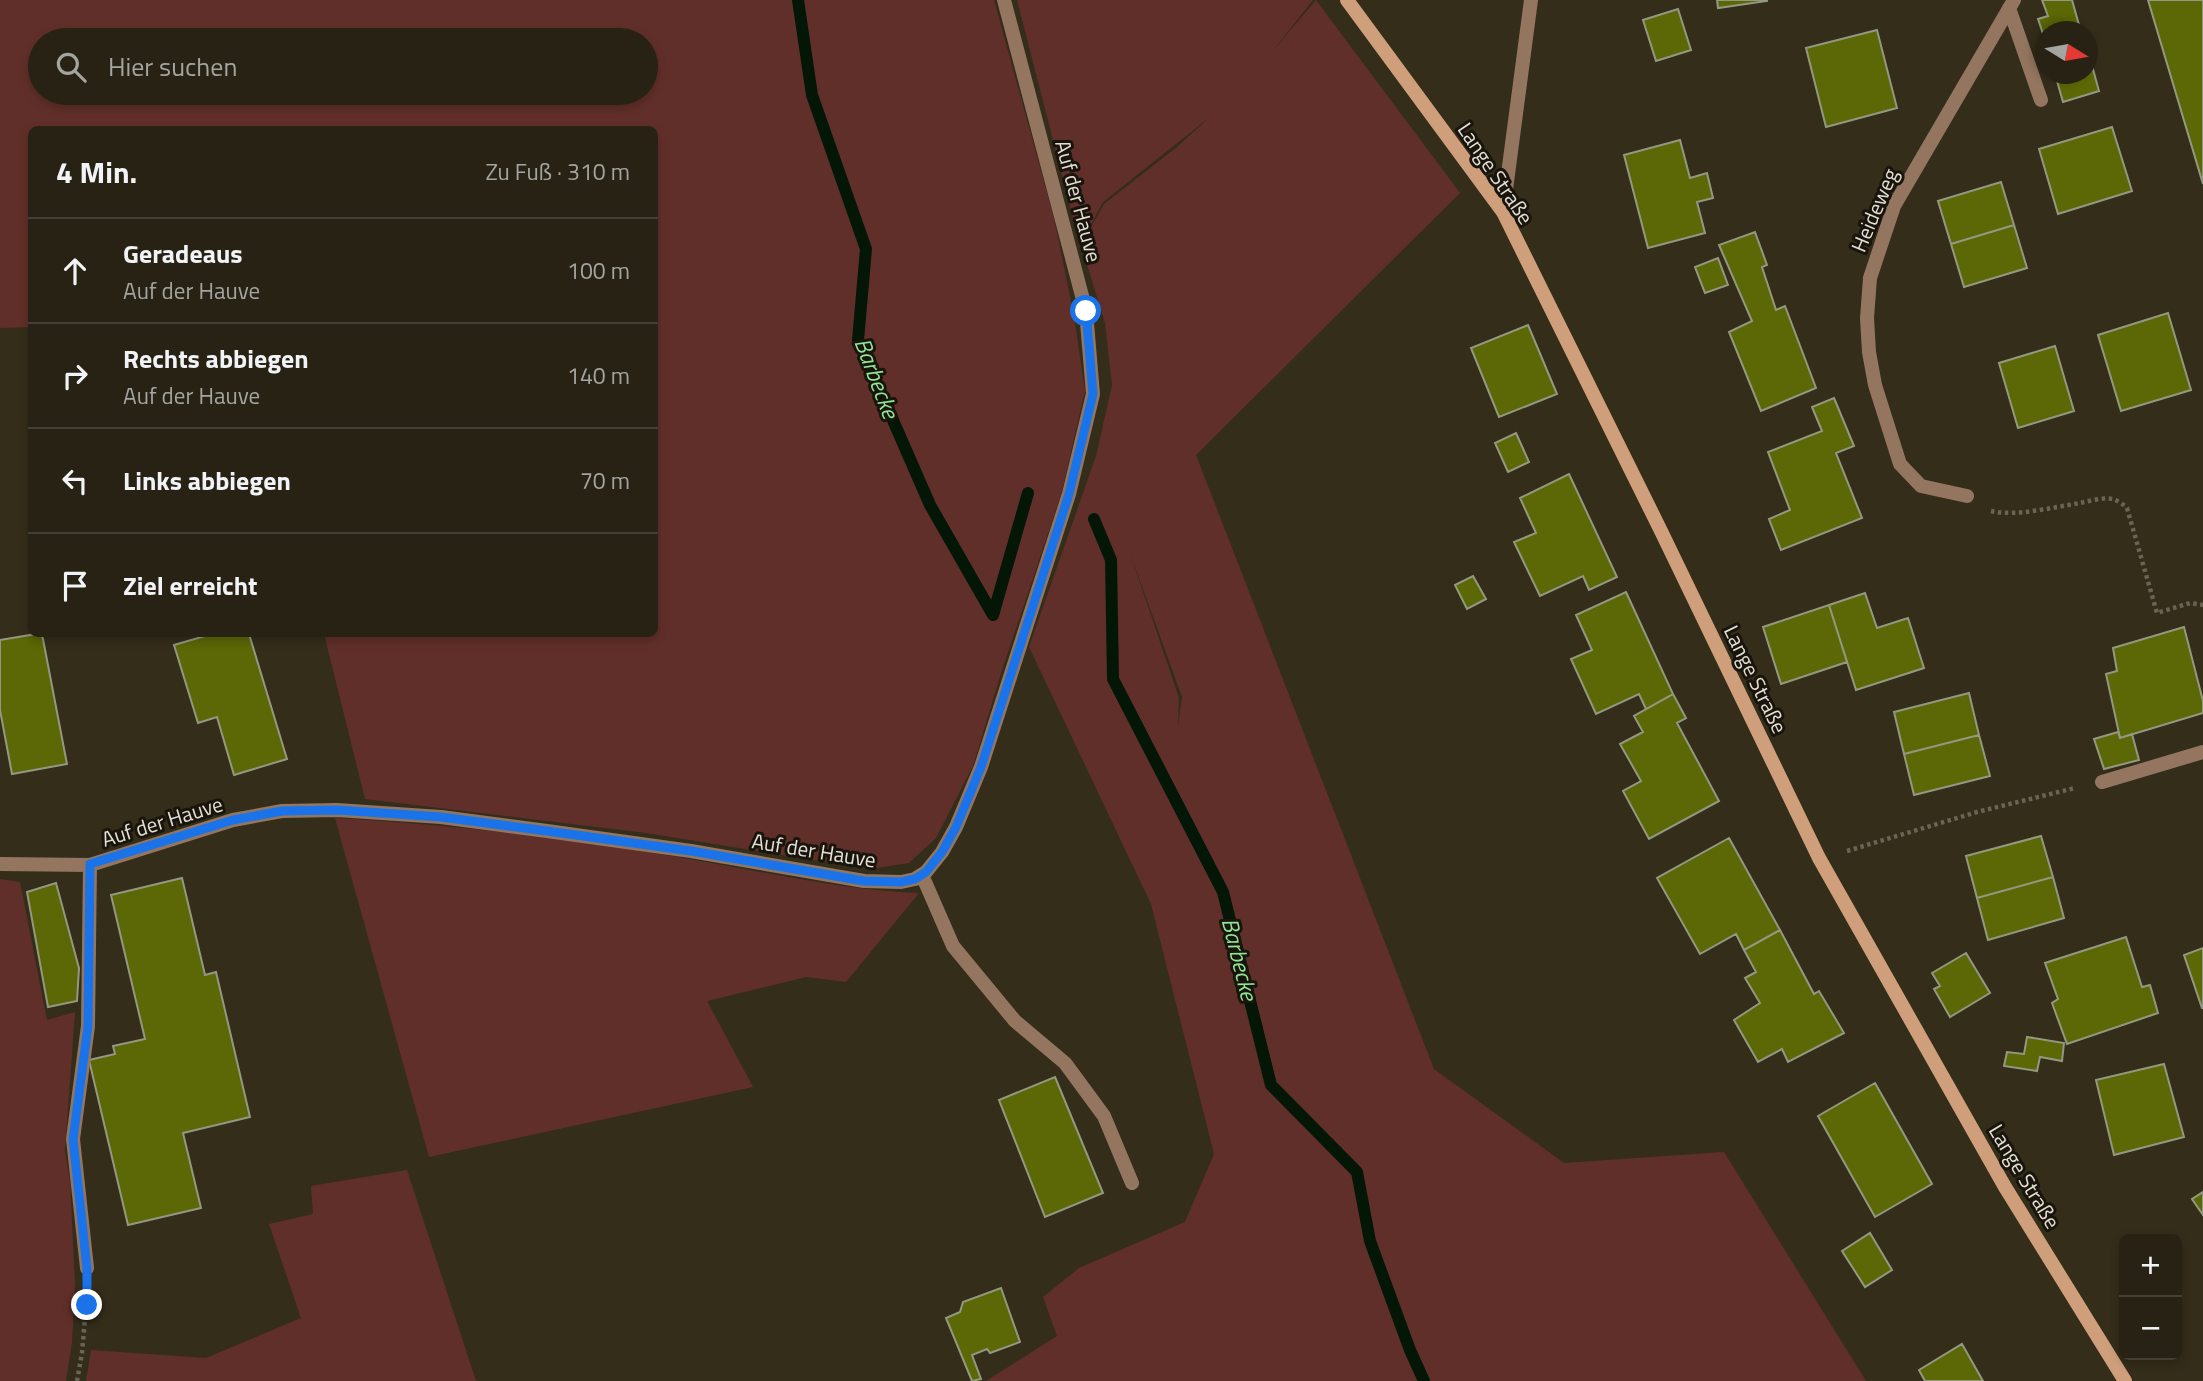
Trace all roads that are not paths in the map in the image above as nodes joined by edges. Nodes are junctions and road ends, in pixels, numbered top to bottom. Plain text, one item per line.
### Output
1 (1004, 0) edge
2 (1347, 0) edge
3 (1531, 0) edge
4 (2011, 4) edge
5 (2042, 100) dead end
6 (1503, 212) junction
7 (1967, 496) road end
8 (2203, 752) edge
9 (2102, 782) road end
10 (0, 864) edge
11 (90, 864) junction
12 (922, 875) junction
13 (1132, 1183) dead end
14 (87, 1268) road end
15 (2125, 1381) edge

1 - 12 street, Auf der Hauve
2 - 6 street, Lange Straße
3 - 6 street
4 - 5 street
4 - 7 street, Heideweg
6 - 15 street, Lange Straße
8 - 9 street
10 - 11 street, Auf der Hauve
11 - 12 street, Auf der Hauve
11 - 14 street
12 - 13 street

